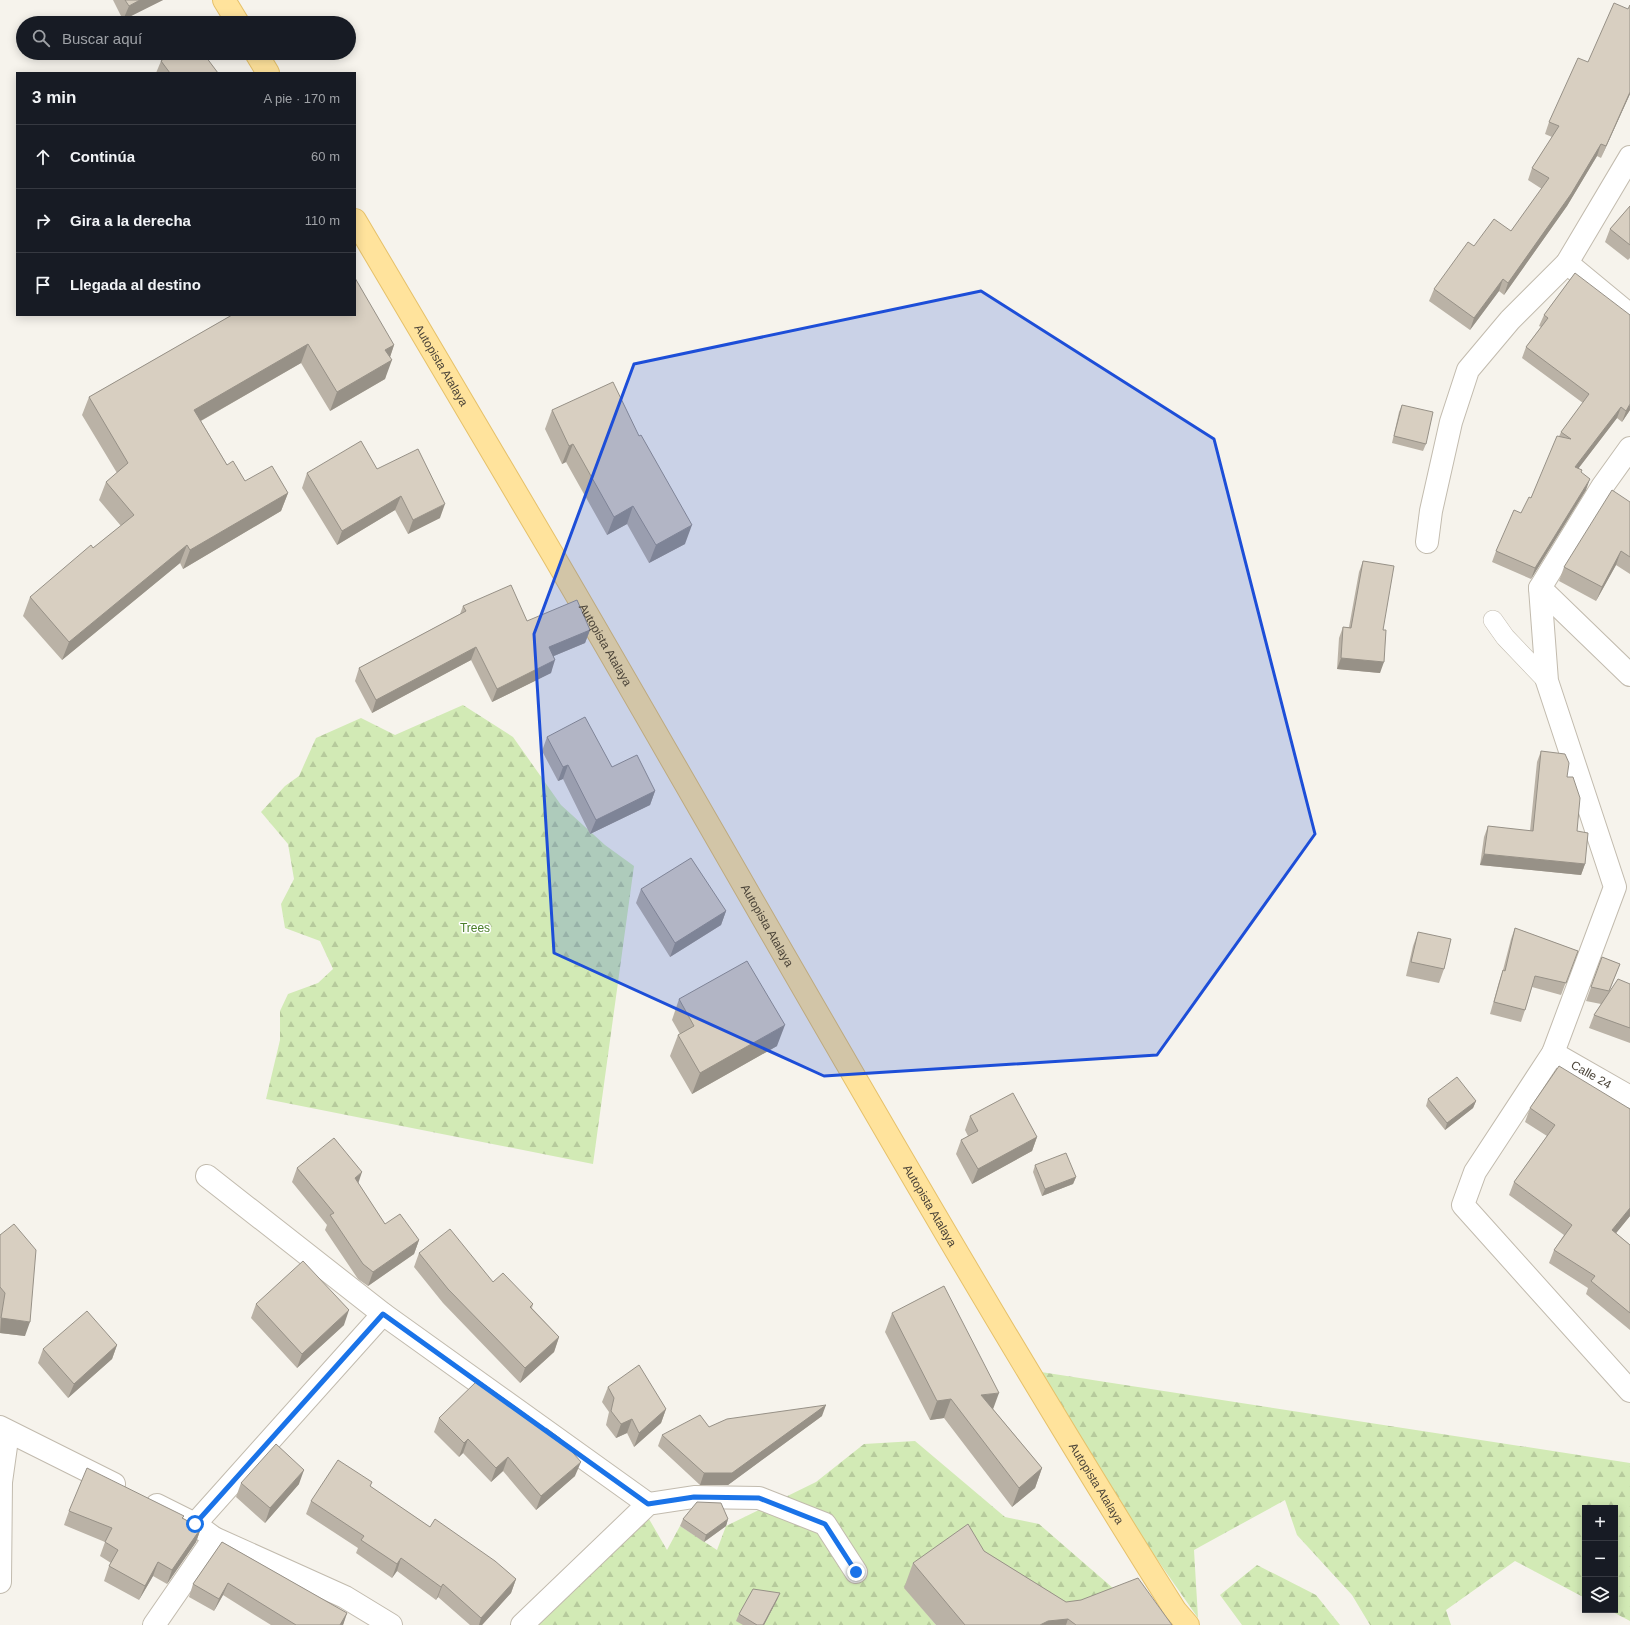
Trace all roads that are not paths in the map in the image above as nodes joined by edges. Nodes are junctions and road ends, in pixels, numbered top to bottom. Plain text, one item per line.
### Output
1 (224, 0) edge
2 (234, 16) edge
3 (260, 60) edge
4 (267, 72) edge
5 (1630, 157) edge
6 (356, 222) edge
7 (1567, 263) junction
8 (1630, 315) edge
9 (1630, 448) edge
10 (1427, 542) dead end
11 (1540, 588) junction
12 (1493, 620) dead end
13 (1630, 675) edge
14 (1547, 681) junction
15 (1623, 890) edge
16 (1553, 1052) junction
17 (1630, 1097) edge
18 (207, 1176) dead end
19 (383, 1314) junction
20 (1630, 1391) edge
21 (4, 1430) edge
22 (648, 1504) junction
23 (195, 1524) junction
24 (214, 1538) junction
25 (856, 1572) dead end
26 (0, 1582) edge
27 (154, 1625) edge
28 (391, 1625) edge
29 (522, 1625) edge
30 (1188, 1625) edge

1 - 2 main road
3 - 4 main road
5 - 7 street
6 - 30 main road, Autopista Atalaya
7 - 8 street
7 - 10 street
9 - 11 street
11 - 13 street
11 - 14 street
12 - 14 lane
14 - 15 street
15 - 16 street
16 - 17 street, Calle 24
16 - 20 street
18 - 19 street
19 - 22 street
19 - 23 street
21 - 23 street
21 - 26 street
22 - 25 street
22 - 29 street
23 - 24 street
24 - 27 street
24 - 28 street

